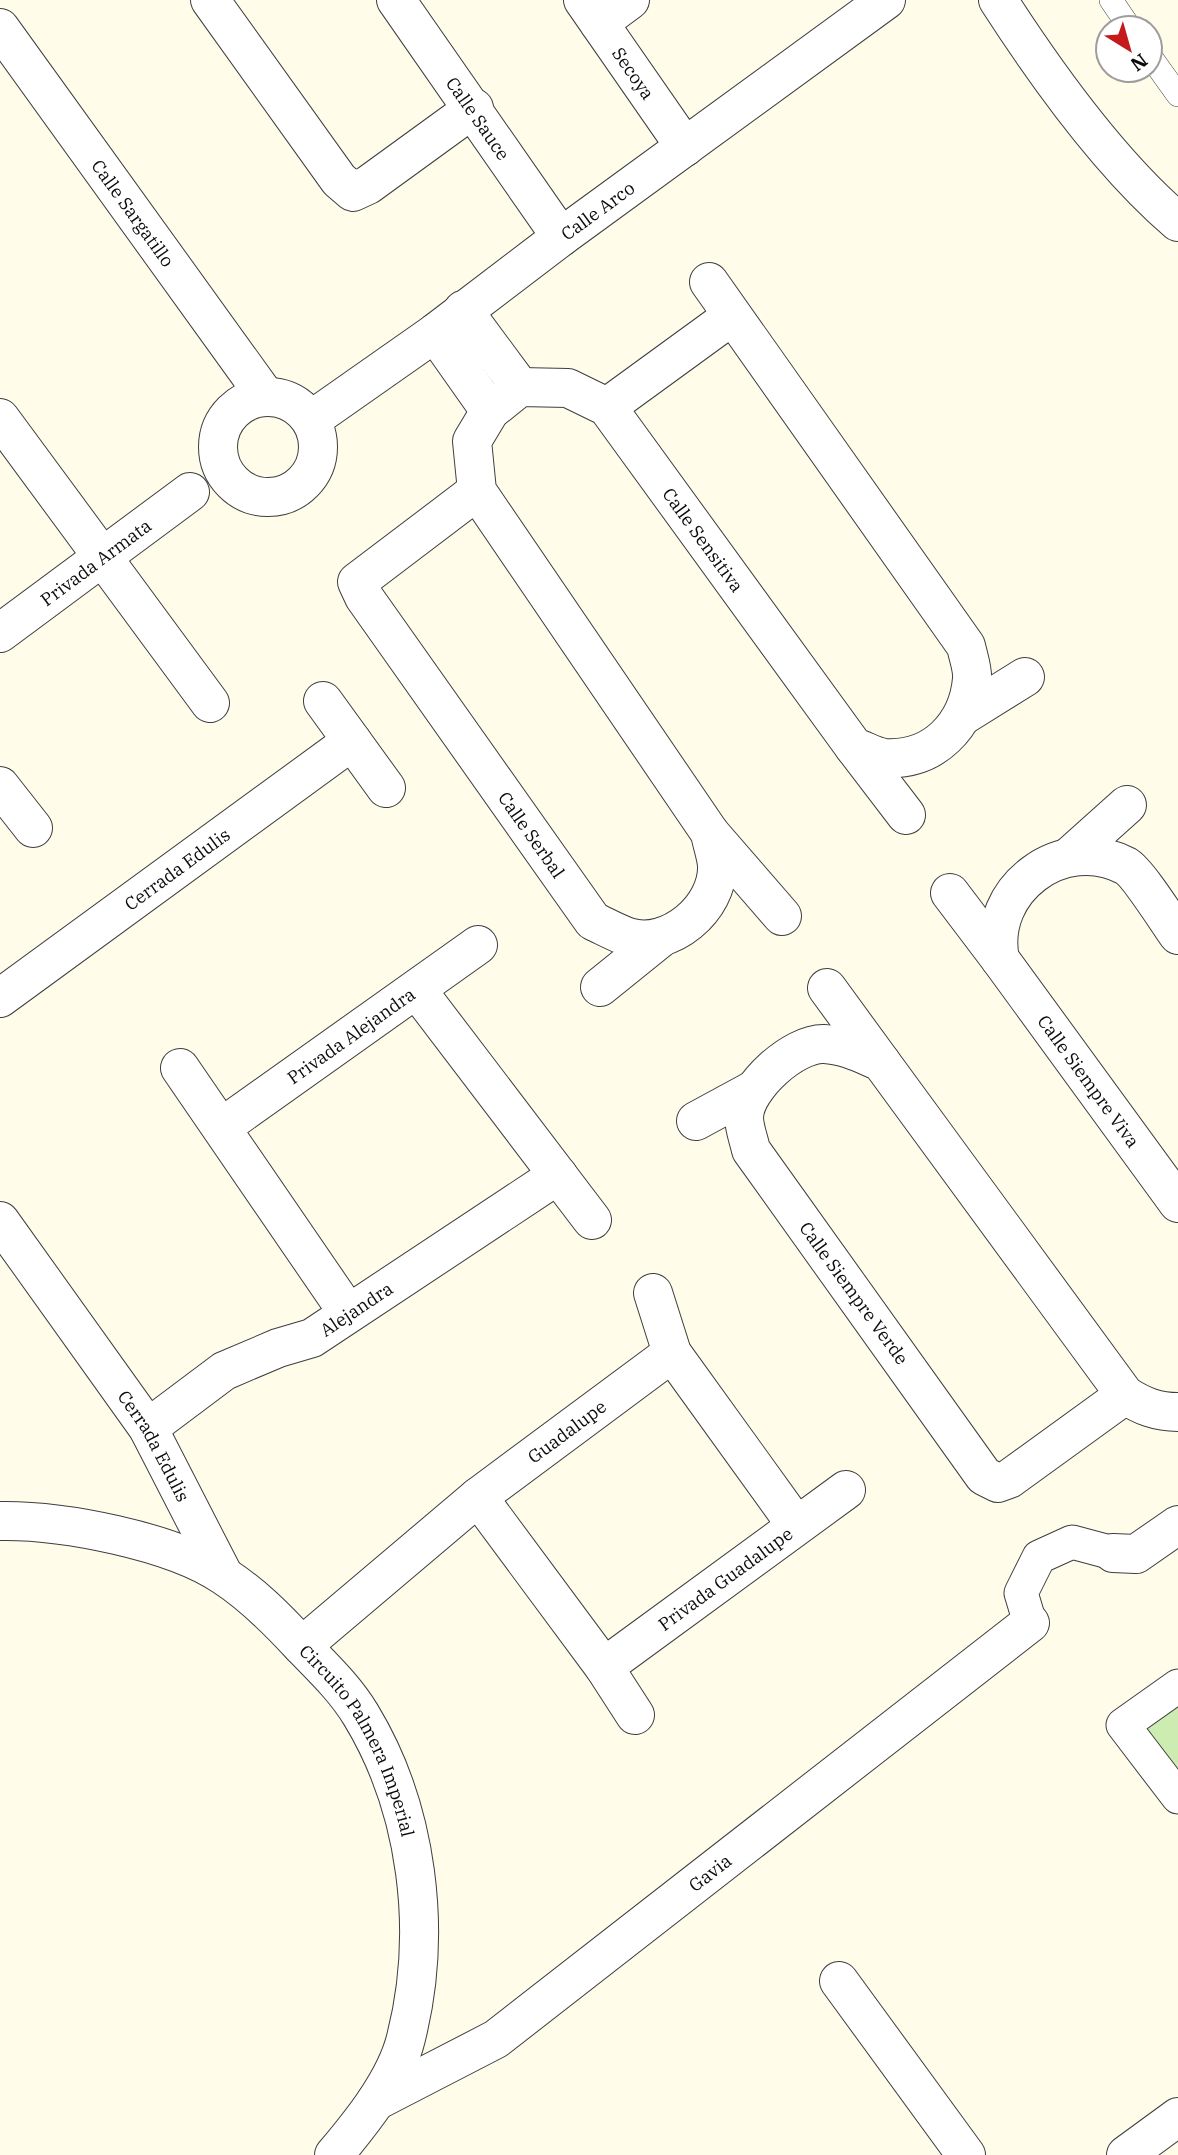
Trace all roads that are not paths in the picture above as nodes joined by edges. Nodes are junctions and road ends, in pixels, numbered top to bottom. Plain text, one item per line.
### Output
1 (210, 0) edge
2 (396, 0) edge
3 (630, 0) edge
4 (886, 0) edge
5 (998, 0) edge
6 (591, 12) edge
7 (0, 28) edge
8 (1164, 76) edge
9 (1178, 95) edge
10 (474, 108) junction
11 (685, 146) junction
12 (1178, 222) edge
13 (561, 237) junction
14 (709, 282) dead end
15 (733, 316) junction
16 (449, 322) junction
17 (266, 397) junction
18 (506, 399) junction
19 (607, 407) junction
20 (0, 418) edge
21 (311, 420) junction
22 (477, 491) junction
23 (190, 492) dead end
24 (102, 557) junction
25 (0, 633) edge
26 (1025, 677) dead end
27 (323, 701) dead end
28 (210, 703) dead end
29 (955, 727) junction
30 (352, 741) junction
31 (854, 747) junction
32 (0, 786) edge
33 (386, 788) dead end
34 (1127, 804) dead end
35 (906, 815) dead end
36 (33, 828) dead end
37 (710, 833) junction
38 (1069, 857) junction
39 (950, 894) dead end
40 (782, 916) dead end
41 (1178, 935) edge
42 (662, 937) junction
43 (478, 945) dead end
44 (1000, 960) junction
45 (600, 987) dead end
46 (827, 988) dead end
47 (417, 989) junction
48 (0, 998) edge
49 (881, 1062) junction
50 (180, 1068) dead end
51 (755, 1089) junction
52 (696, 1121) dead end
53 (222, 1127) junction
54 (558, 1175) junction
55 (1178, 1203) edge
56 (0, 1220) edge
57 (592, 1220) dead end
58 (653, 1293) dead end
59 (348, 1313) junction
60 (672, 1353) junction
61 (1125, 1395) junction
62 (1178, 1412) edge
63 (148, 1427) junction
64 (846, 1490) dead end
65 (478, 1497) junction
66 (0, 1521) edge
67 (796, 1525) junction
68 (1178, 1525) edge
69 (1113, 1553) joint
70 (223, 1574) junction
71 (1030, 1623) joint
72 (302, 1646) junction
73 (604, 1667) junction
74 (1178, 1686) edge
75 (635, 1715) dead end
76 (1178, 1797) edge
77 (839, 1981) dead end
78 (376, 2101) junction
79 (1178, 2117) edge
80 (352, 2148) edge
81 (966, 2155) edge
82 (1126, 2155) edge

1 - 10 street
2 - 10 street, Calle Sauce
3 - 6 street
4 - 11 street, Calle Arco
5 - 12 street
6 - 11 street, Secoya
7 - 17 street, Calle Sargatillo
8 - 9 lane
10 - 13 street, Calle Sauce
11 - 13 street, Calle Arco
13 - 16 street, Calle Arco
14 - 15 street
15 - 19 street
15 - 29 street
16 - 18 street
16 - 21 street, Calle Arco
17 - 21 street
17 - 21 street
18 - 19 street, Calle Sensitiva
18 - 22 street
19 - 31 street, Calle Sensitiva
20 - 24 street
22 - 37 street
22 - 42 street, Calle Serbal
23 - 24 street, Privada Armata
24 - 25 street, Privada Armata
24 - 28 street
26 - 29 street
27 - 30 street
29 - 31 street
30 - 33 street
30 - 48 street, Cerrada Edulis
31 - 35 street, Calle Sensitiva
32 - 36 street
34 - 38 street
37 - 40 street
37 - 42 street
38 - 41 street
38 - 44 street
39 - 44 street, Calle Siempre Viva
42 - 45 street
43 - 47 street, Privada Alejandra
44 - 55 street, Calle Siempre Viva
46 - 49 street, Calle Siempre Verde
47 - 53 street, Privada Alejandra
47 - 54 street
49 - 51 street, Calle Siempre Verde
49 - 61 street, Calle Siempre Verde
50 - 53 street
51 - 52 street, Calle Siempre Verde
51 - 61 street, Calle Siempre Verde
53 - 59 street
54 - 57 street
54 - 59 street, Alejandra
56 - 63 street, Cerrada Edulis
58 - 60 street
59 - 63 street, Alejandra
60 - 65 street, Guadalupe
60 - 67 street
61 - 62 street, Calle Siempre Verde
63 - 70 street, Cerrada Edulis
64 - 67 street, Privada Guadalupe
65 - 72 street, Guadalupe
65 - 73 street
66 - 70 street, Circuito Palmera Imperial
67 - 73 street, Privada Guadalupe
68 - 69 street
69 - 71 street
70 - 72 street, Circuito Palmera Imperial
71 - 78 street, Gavia
72 - 78 street, Circuito Palmera Imperial
73 - 75 street
74 - 76 street
77 - 81 street
78 - 80 street, Circuito Palmera Imperial
79 - 82 street

